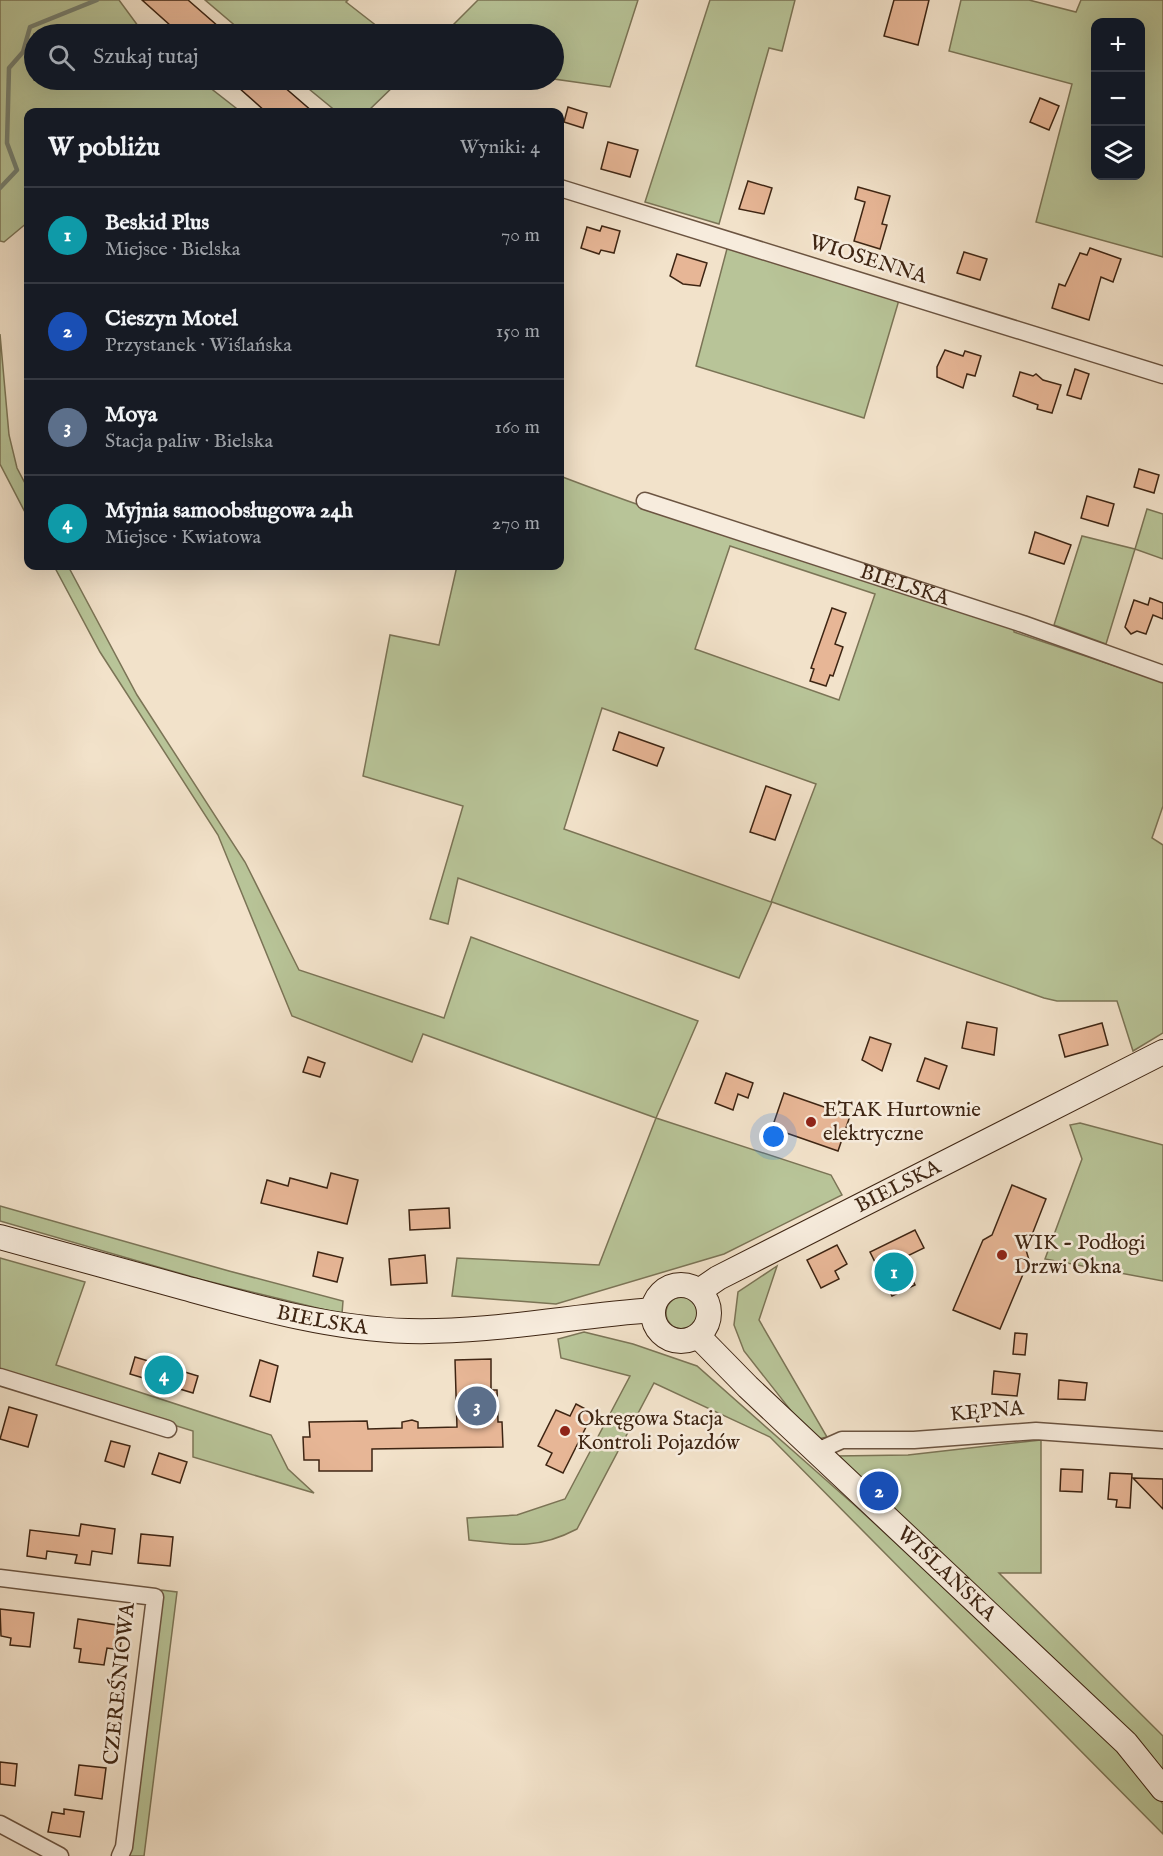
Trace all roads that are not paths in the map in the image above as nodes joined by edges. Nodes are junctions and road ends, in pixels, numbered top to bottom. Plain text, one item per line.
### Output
1 (564, 189) edge
2 (1163, 375) edge
3 (645, 501) dead end
4 (1163, 674) edge
5 (1163, 1052) edge
6 (0, 1237) edge
7 (699, 1291) junction
8 (653, 1310) junction
9 (698, 1336) junction
10 (0, 1377) edge
11 (168, 1429) dead end
12 (1163, 1440) edge
13 (818, 1454) junction
14 (0, 1578) edge
15 (1163, 1790) edge
16 (0, 1824) edge
17 (60, 1856) edge
18 (120, 1856) edge

1 - 2 street, WIOSENNA
3 - 4 street, BIELSKA
5 - 7 street, BIELSKA
6 - 8 street, BIELSKA
7 - 8 street
7 - 9 street
8 - 9 street
9 - 13 street, WIŚLAŃSKA
10 - 11 street
12 - 13 street, KĘPNA
13 - 15 street, WIŚLAŃSKA
14 - 18 street, CZEREŚNIOWA
16 - 17 street

